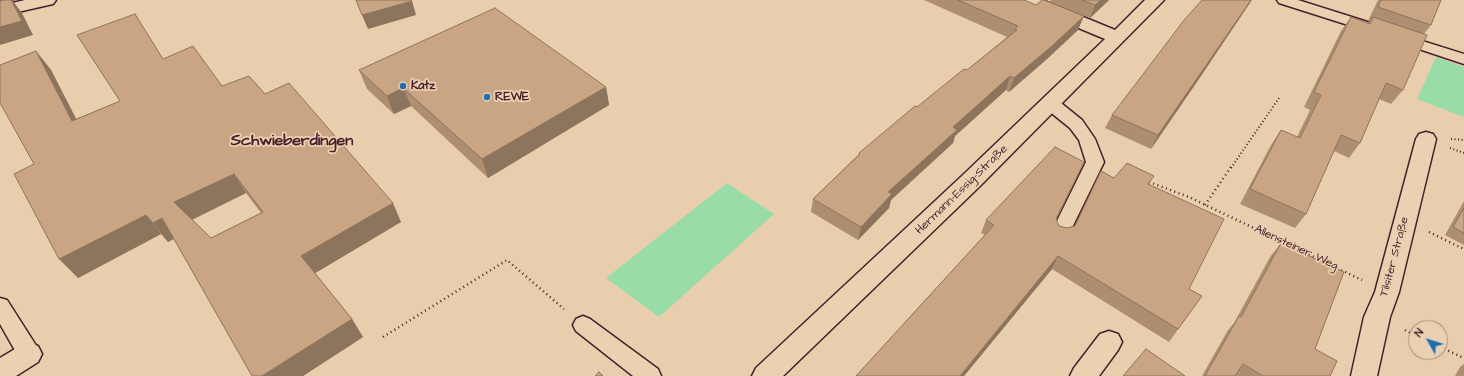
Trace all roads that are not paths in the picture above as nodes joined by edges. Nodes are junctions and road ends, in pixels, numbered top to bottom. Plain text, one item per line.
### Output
1 (47, 0) edge
2 (1027, 0) edge
3 (1155, 0) edge
4 (1284, 0) edge
5 (0, 11) edge
6 (1117, 37) junction
7 (1464, 59) edge
8 (1050, 103) junction
9 (1426, 139) dead end
10 (1060, 233) edge
11 (0, 306) edge
12 (583, 325) road end
13 (1109, 342) dead end
14 (29, 354) joint
15 (0, 372) edge
16 (650, 376) edge
17 (765, 376) edge
18 (1083, 376) edge
19 (1364, 376) edge

1 - 5 street
2 - 6 street
3 - 6 street, Hermann-Essig-Straße
4 - 7 lane
6 - 8 street, Hermann-Essig-Straße
8 - 10 lane
8 - 17 street, Hermann-Essig-Straße
9 - 19 street, Tilsiter Straße
11 - 14 lane
12 - 16 lane
13 - 18 street
14 - 15 street

